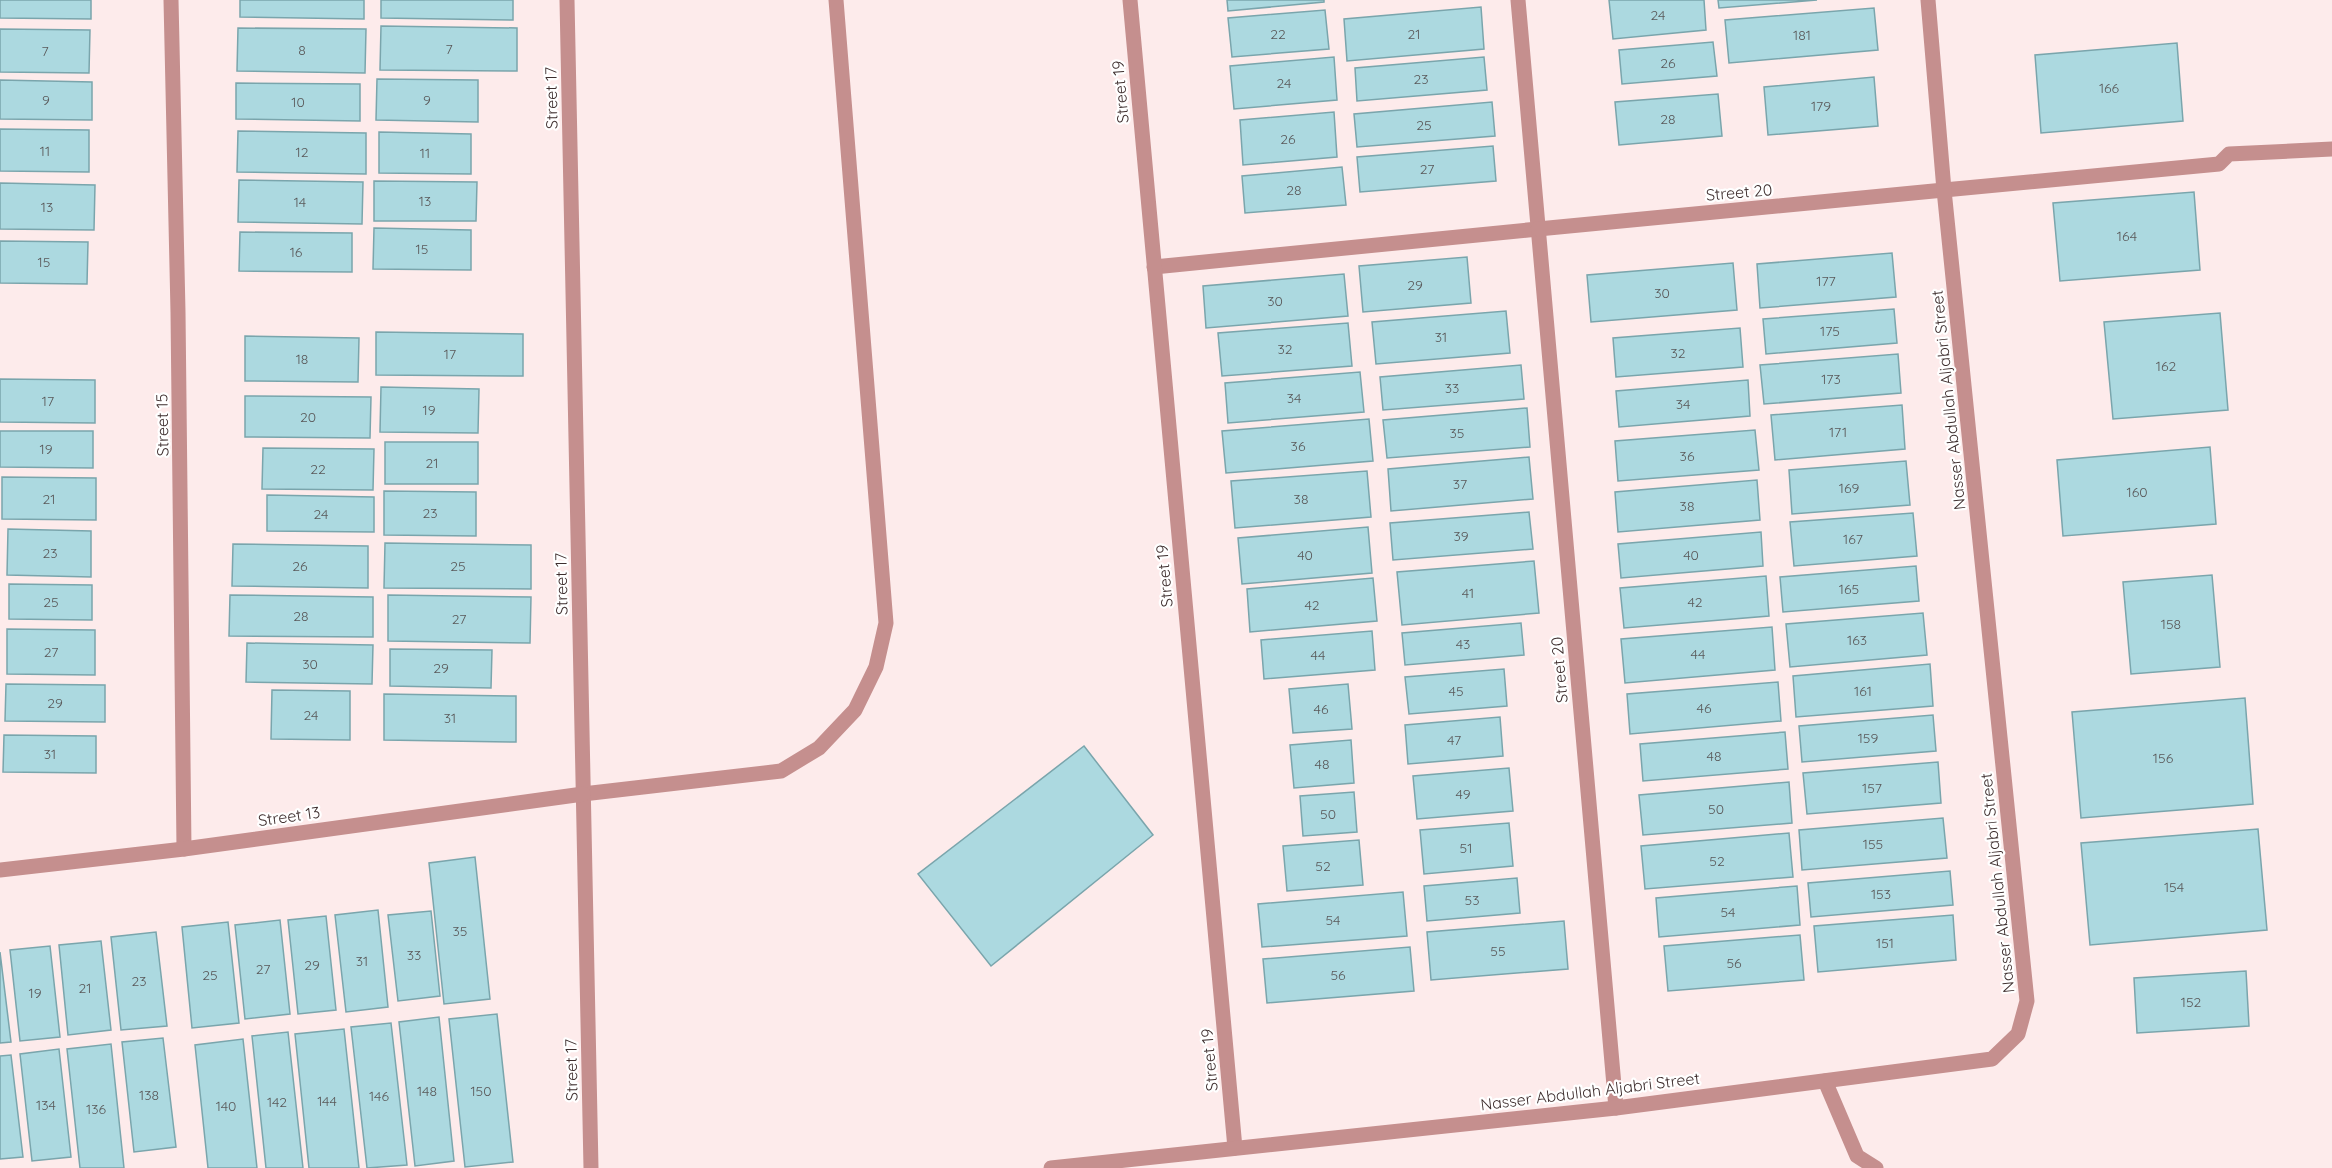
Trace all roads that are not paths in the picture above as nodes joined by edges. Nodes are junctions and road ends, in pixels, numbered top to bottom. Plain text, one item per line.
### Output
1 (171, 0) edge
2 (567, 0) edge
3 (836, 0) edge
4 (1130, 0) edge
5 (1518, 0) edge
6 (1929, 0) edge
7 (2332, 148) edge
8 (1944, 190) junction
9 (1538, 229) junction
10 (1154, 267) junction
11 (583, 794) junction
12 (184, 849) junction
13 (0, 870) edge
14 (1826, 1081) junction
15 (1616, 1108) junction
16 (1235, 1148) junction
17 (591, 1168) edge
18 (1051, 1168) edge
19 (1876, 1168) edge

1 - 12 street, Street 15
2 - 11 street, Street 17
3 - 11 street, Street 13
4 - 10 street, Street 19
5 - 9 street, Street 20
6 - 8 street, Nasser Abdullah Aljabri Street
7 - 8 street, Street 20
8 - 9 street, Street 20
8 - 14 street, Nasser Abdullah Aljabri Street
9 - 10 street
9 - 15 street, Street 20
10 - 16 street, Street 19
11 - 12 street, Street 13
11 - 17 street, Street 17
12 - 13 street, Street 13
14 - 15 street, Nasser Abdullah Aljabri Street
14 - 19 street
15 - 16 street, Nasser Abdullah Aljabri Street
16 - 18 street, Nasser Abdullah Aljabri Street

